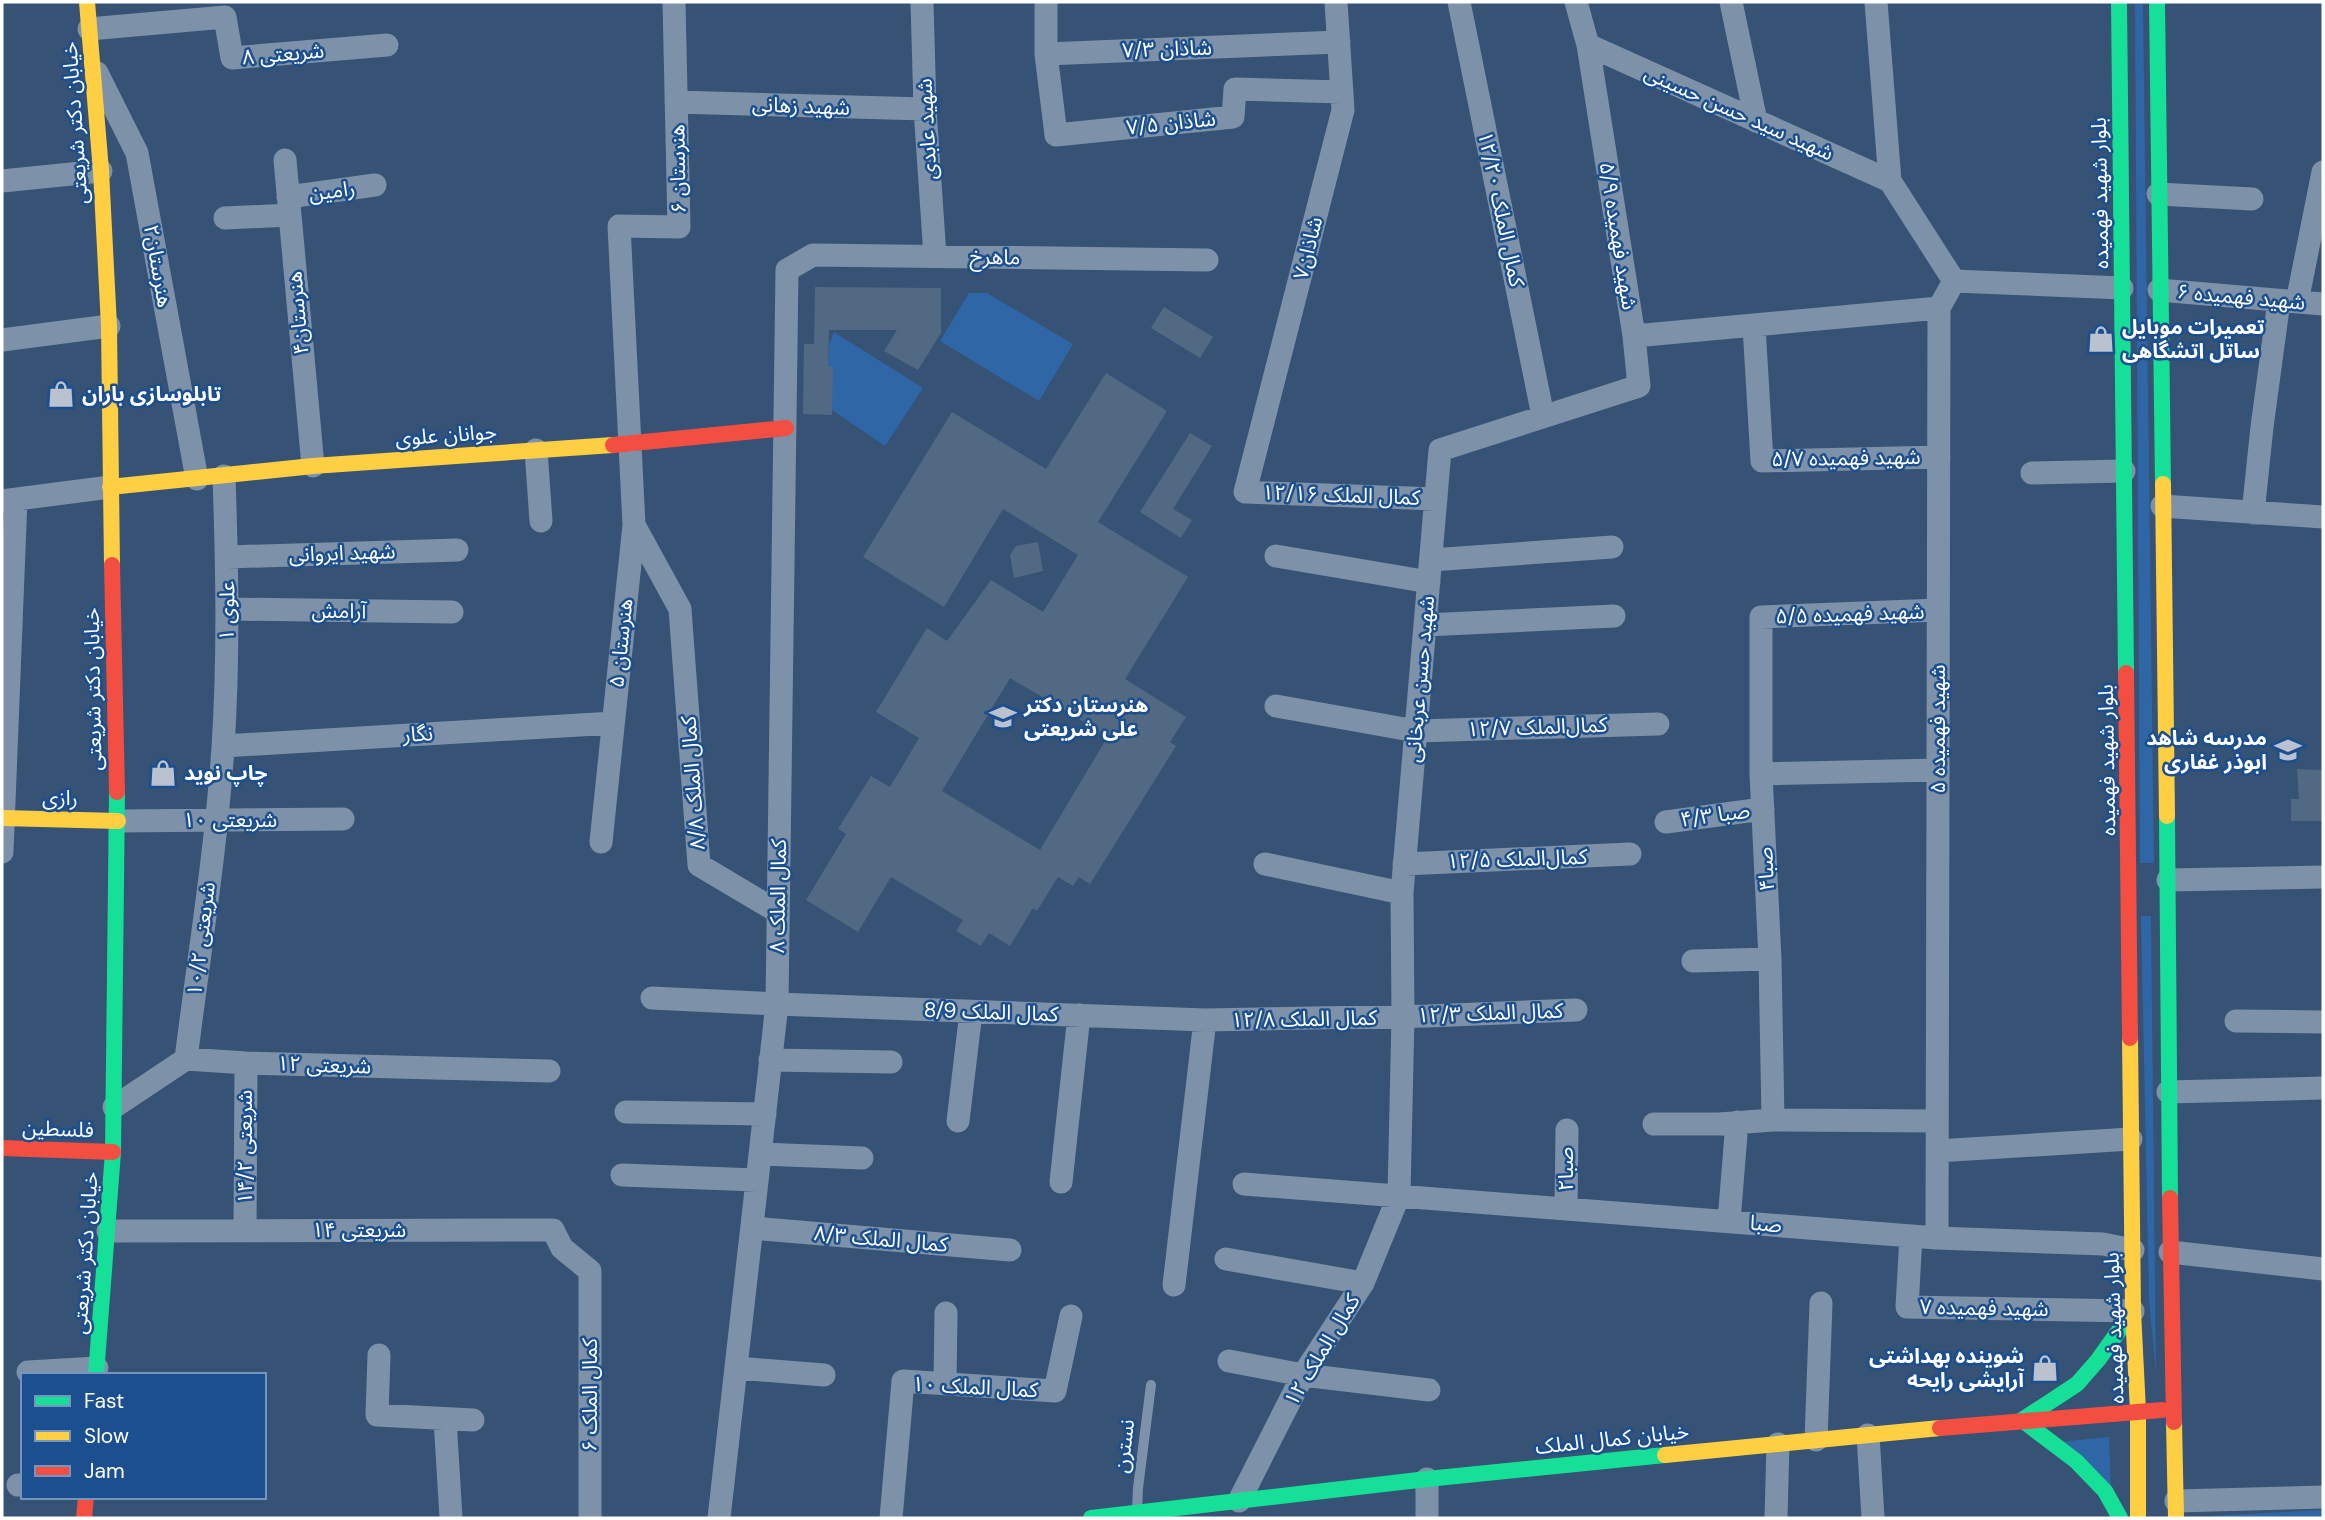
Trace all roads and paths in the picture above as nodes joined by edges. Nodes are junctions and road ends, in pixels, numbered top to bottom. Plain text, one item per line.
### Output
1 (87, 2) edge
2 (674, 2) edge
3 (922, 2) edge
4 (1046, 2) edge
5 (1336, 2) edge
6 (1459, 2) edge
7 (1576, 2) edge
8 (1731, 2) edge
9 (1876, 2) edge
10 (2119, 2) edge
11 (2157, 2) edge
12 (89, 29) junction
13 (1339, 42) junction
14 (1588, 44) junction
15 (387, 45) dead end
16 (1046, 54) junction
17 (92, 63) junction
18 (1342, 92) junction
19 (676, 102) junction
20 (925, 109) junction
21 (1756, 121) junction
22 (285, 160) dead end
23 (101, 171) junction
24 (2323, 172) edge
25 (2, 181) edge
26 (1890, 181) junction
27 (375, 185) dead end
28 (2158, 194) junction
29 (2252, 199) dead end
30 (288, 206) junction
31 (225, 218) dead end
32 (935, 256) junction
33 (1206, 260) dead end
34 (787, 270) joint
35 (1954, 281) junction
36 (2122, 288) junction
37 (2159, 290) junction
38 (2288, 302) junction
39 (2323, 304) edge
40 (1939, 308) junction
41 (109, 326) junction
42 (1754, 326) junction
43 (1634, 336) junction
44 (2, 340) edge
45 (1543, 416) junction
46 (786, 429) junction
47 (631, 444) junction
48 (536, 450) junction
49 (1939, 457) junction
50 (313, 466) junction
51 (2124, 471) junction
52 (2032, 473) dead end
53 (224, 476) junction
54 (197, 479) junction
55 (110, 487) junction
56 (1245, 492) joint
57 (1436, 499) junction
58 (9, 500) edge
59 (2162, 506) junction
60 (2253, 513) junction
61 (2323, 517) edge
62 (541, 521) dead end
63 (634, 525) junction
64 (1612, 547) dead end
65 (457, 550) dead end
66 (1276, 556) dead end
67 (227, 557) junction
68 (1430, 571) junction
69 (227, 609) junction
70 (1938, 610) junction
71 (452, 612) dead end
72 (1614, 616) dead end
73 (1761, 617) joint
74 (1425, 625) junction
75 (1276, 706) dead end
76 (613, 723) junction
77 (1658, 724) dead end
78 (1416, 731) junction
79 (223, 746) junction
80 (1938, 771) junction
81 (1761, 774) junction
82 (1763, 809) junction
83 (3, 818) edge
84 (343, 819) dead end
85 (216, 820) junction
86 (117, 821) junction
87 (1666, 822) dead end
88 (601, 842) dead end
89 (2, 852) edge
90 (1630, 854) dead end
91 (1265, 864) dead end
92 (1404, 864) junction
93 (2323, 877) edge
94 (2168, 880) junction
95 (1402, 894) junction
96 (778, 912) junction
97 (1770, 960) junction
98 (1693, 961) dead end
99 (652, 998) dead end
100 (777, 1004) junction
101 (1577, 1010) dead end
102 (971, 1012) junction
103 (1079, 1015) junction
104 (1403, 1017) junction
105 (1205, 1020) junction
106 (2236, 1021) dead end
107 (2323, 1022) edge
108 (186, 1059) junction
109 (770, 1060) junction
110 (891, 1062) dead end
111 (246, 1063) junction
112 (549, 1071) dead end
113 (2323, 1088) edge
114 (2168, 1092) junction
115 (114, 1107) junction
116 (626, 1112) dead end
117 (765, 1114) junction
118 (1773, 1120) junction
119 (958, 1121) dead end
120 (1937, 1121) junction
121 (1737, 1122) junction
122 (1654, 1124) dead end
123 (1567, 1130) dead end
124 (2131, 1139) junction
125 (2, 1148) edge
126 (1937, 1151) junction
127 (113, 1152) junction
128 (760, 1154) junction
129 (862, 1158) dead end
130 (622, 1175) dead end
131 (757, 1180) junction
132 (1061, 1182) dead end
133 (1244, 1184) dead end
134 (1399, 1195) junction
135 (1566, 1208) junction
136 (1729, 1221) junction
137 (752, 1228) junction
138 (245, 1230) junction
139 (108, 1231) junction
140 (1911, 1236) junction
141 (1937, 1238) junction
142 (1010, 1250) dead end
143 (2133, 1250) junction
144 (2170, 1252) junction
145 (1226, 1259) dead end
146 (2323, 1269) edge
147 (590, 1271) joint
148 (1363, 1283) junction
149 (1174, 1285) dead end
150 (1821, 1303) dead end
151 (2133, 1311) junction
152 (946, 1313) dead end
153 (1071, 1316) dead end
154 (379, 1355) dead end
155 (2172, 1355) junction
156 (1229, 1362) dead end
157 (737, 1368) junction
158 (28, 1372) dead end
159 (97, 1372) edge
160 (824, 1375) dead end
161 (1303, 1375) junction
162 (945, 1384) junction
163 (1151, 1385) dead end
164 (1429, 1390) dead end
165 (2172, 1409) junction
166 (2138, 1411) junction
167 (445, 1419) junction
168 (474, 1420) dead end
169 (2022, 1420) junction
170 (1868, 1435) junction
171 (1816, 1440) junction
172 (1779, 1444) junction
173 (1427, 1479) junction
174 (2323, 1497) edge
175 (86, 1499) edge
176 (1234, 1510) edge
177 (2176, 1510) edge
178 (1137, 1513) junction
179 (84, 1518) edge
180 (451, 1518) edge
181 (590, 1518) edge
182 (719, 1518) edge
183 (891, 1518) edge
184 (1091, 1518) edge
185 (1427, 1518) edge
186 (1776, 1518) edge
187 (1873, 1518) edge
188 (2119, 1518) edge
189 (2138, 1518) edge

1 - 12 main road, خیابان دکتر شریعتی
2 - 19 street, هنرستان ۶
3 - 20 street, شهید عابدی
4 - 16 street
5 - 13 street, شاذان۷
6 - 45 street, کمال الملک ۱۲/۲۰
7 - 14 street, شهید فهمیده ۵/۹
8 - 21 street
9 - 26 street
10 - 36 main road, بلوار شهید فهمیده
11 - 28 main road
12 - 15 street, شریعتی ۸
12 - 17 main road, خیابان دکتر شریعتی
13 - 16 street, شاذان ۷/۳
13 - 18 street, شاذان۷
14 - 21 street, شهید سید حسن حسینی
14 - 43 street, شهید فهمیده ۵/۹
16 - 18 street, شاذان ۷/۵
17 - 23 main road, خیابان دکتر شریعتی
17 - 54 street, هنرستان۲
18 - 56 street, شاذان۷
19 - 20 street, شهید زهانی
19 - 47 street, هنرستان ۶
20 - 32 street, شهید عابدی
21 - 26 street, شهید سید حسن حسینی
22 - 30 street, هنرستان۴
23 - 25 street
23 - 41 main road, خیابان دکتر شریعتی
24 - 38 street
26 - 35 street
27 - 30 street, رامین
28 - 29 street
28 - 37 main road
30 - 31 street, رامین
30 - 50 street, هنرستان۴
32 - 33 street, ماهرخ
32 - 34 street, ماهرخ
34 - 46 street, کمال الملک ۸
35 - 36 street
35 - 40 street
36 - 51 main road, بلوار شهید فهمیده
37 - 38 street, شهید فهمیده ۶
37 - 59 main road
38 - 39 street, شهید فهمیده ۶
38 - 60 street
40 - 42 street, شهید فهمیده ۵/۹
40 - 49 street, شهید فهمیده ۵
41 - 44 street
41 - 55 main road, خیابان دکتر شریعتی
42 - 43 street, شهید فهمیده ۵/۹
42 - 49 street, شهید فهمیده ۵/۷
43 - 45 street
45 - 57 street, شهید حسن عربخانی
46 - 47 main road, جوانان علوی
46 - 96 street, کمال الملک ۸
47 - 48 main road, جوانان علوی
47 - 63 street, هنرستان ۵
48 - 50 main road, جوانان علوی
48 - 62 street
49 - 70 street, شهید فهمیده ۵
50 - 53 main road, جوانان علوی
51 - 52 street
51 - 124 main road, بلوار شهید فهمیده
53 - 54 main road, جوانان علوی
53 - 67 street, علوی ۱
54 - 55 main road, جوانان علوی
55 - 58 street
55 - 86 main road, خیابان دکتر شریعتی
56 - 57 street, کمال الملک ۱۲/۱۶
57 - 68 street, شهید حسن عربخانی
58 - 83 street
59 - 60 street
59 - 94 main road
60 - 61 street
63 - 76 street, هنرستان ۵
63 - 96 street, کمال الملک ۸/۸
64 - 68 street
65 - 67 street, شهید ایروانی
66 - 68 street
67 - 69 street, علوی ۱
68 - 74 street, شهید حسن عربخانی
69 - 71 street, آرامش
69 - 79 street, علوی ۱
70 - 73 street, شهید فهمیده ۵/۵
70 - 80 street, شهید فهمیده ۵
72 - 74 street
73 - 81 street, صبا۴
74 - 78 street, شهید حسن عربخانی
75 - 78 street, کمال‌الملک ۱۲/۷
76 - 79 street, نگار
76 - 88 street, هنرستان ۵
77 - 78 street, کمال‌الملک ۱۲/۷
78 - 92 street, شهید حسن عربخانی
79 - 85 street, علوی ۱
80 - 81 street
80 - 120 street, شهید فهمیده ۵
81 - 82 street, صبا۴
82 - 87 street, صبا ۴/۳
82 - 97 street, صبا۴
83 - 86 main road, رازی
83 - 89 street
84 - 85 street, شریعتی ۱۰
85 - 86 street, شریعتی ۱۰
85 - 108 street, شریعتی ۱۰/۲
86 - 115 main road, خیابان دکتر شریعتی
90 - 92 street, کمال‌الملک ۱۲/۵
91 - 95 street
92 - 95 street, شهید حسن عربخانی
93 - 94 street
94 - 114 main road
95 - 104 street, شهید حسن عربخانی
96 - 100 street, کمال الملک ۸
97 - 98 street
97 - 118 street, صبا۴
99 - 100 street, کمال الملک 8/9
100 - 102 street, کمال الملک 8/9
100 - 109 street, کمال الملک ۸
101 - 104 street, کمال الملک ۱۲/۳
102 - 103 street, کمال الملک 8/9
102 - 119 street
103 - 105 street, کمال الملک 8/9
103 - 132 street
104 - 105 street, کمال الملک ۱۲/۸
104 - 134 street, شهید حسن عربخانی
105 - 149 street
106 - 107 street
108 - 111 street, شریعتی ۱۲
108 - 115 street
109 - 110 street
109 - 117 street, کمال الملک ۸
111 - 112 street, شریعتی ۱۲
111 - 138 street, شریعتی ۱۴/۲
113 - 114 street
114 - 144 main road
115 - 127 main road, خیابان دکتر شریعتی
116 - 117 street
117 - 128 street, کمال الملک ۸
118 - 120 street
118 - 121 street
120 - 126 street, شهید فهمیده ۵
121 - 122 street
121 - 136 street
123 - 135 street, صبا۲
124 - 126 street
124 - 143 main road, بلوار شهید فهمیده
125 - 127 main road, فلسطین
126 - 141 street, شهید فهمیده ۵
127 - 139 main road, خیابان دکتر شریعتی
128 - 129 street
128 - 131 street, کمال الملک ۸
130 - 131 street
131 - 137 street, کمال الملک ۸
133 - 134 street, صبا
134 - 135 street, صبا
134 - 148 street, کمال الملک ۱۲
135 - 136 street, صبا
136 - 140 street, صبا
137 - 142 street, کمال الملک ۸/۳
137 - 157 street, کمال الملک ۸
138 - 139 street, شریعتی ۱۴
138 - 147 street, شریعتی ۱۴
139 - 159 main road, خیابان دکتر شریعتی
140 - 141 street, صبا
140 - 151 street, شهید فهمیده ۷
141 - 143 street, صبا
143 - 151 main road, بلوار شهید فهمیده
144 - 146 street
144 - 155 main road
145 - 148 street
147 - 181 street, کمال الملک ۶
148 - 161 street, کمال الملک ۱۲
150 - 171 street
151 - 166 main road, بلوار شهید فهمیده
151 - 169 main road
152 - 162 street
153 - 162 street, کمال الملک ۱۰
154 - 167 street
155 - 165 main road
155 - 177 main road
156 - 161 street
157 - 160 street
157 - 182 street, کمال الملک ۸
158 - 159 street
161 - 164 street
161 - 176 street, کمال الملک ۱۲
162 - 183 street, کمال الملک ۱۰
163 - 178 lane, نسترن
165 - 166 main road, خیابان کمال الملک
165 - 177 main road
166 - 169 main road, خیابان کمال الملک
166 - 189 main road, بلوار شهید فهمیده
167 - 168 street
167 - 180 street
169 - 170 main road, خیابان کمال الملک
169 - 188 main road
170 - 171 main road, خیابان کمال الملک
170 - 187 street
171 - 172 main road, خیابان کمال الملک
172 - 173 main road, خیابان کمال الملک
172 - 186 street
173 - 176 main road, خیابان کمال الملک
173 - 185 street
174 - 177 street
175 - 179 main road
176 - 178 main road, خیابان کمال الملک
178 - 184 main road, خیابان کمال الملک

